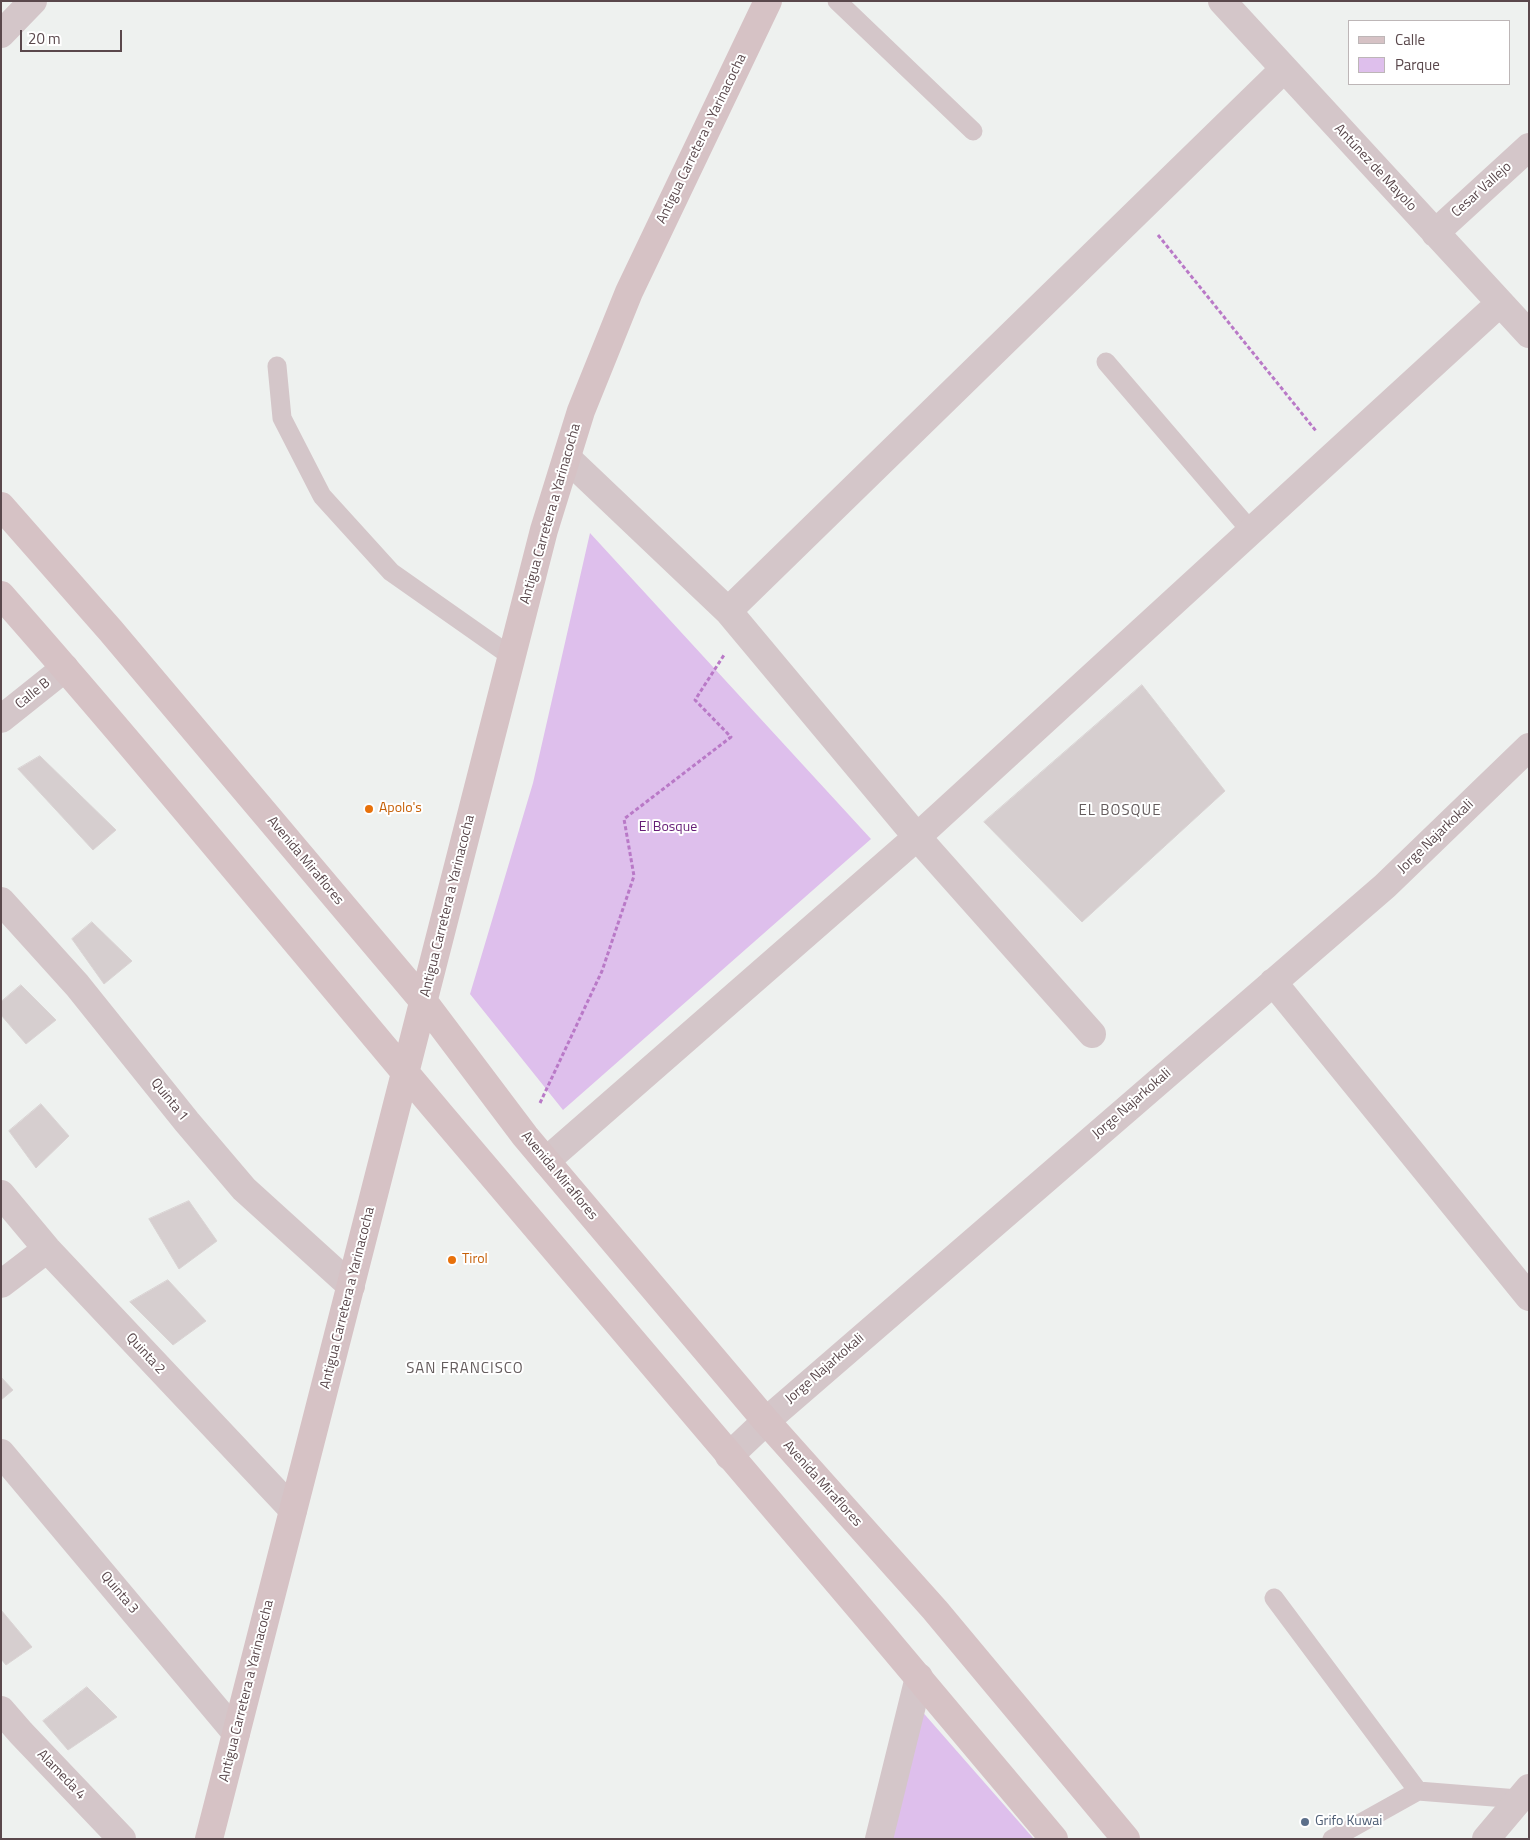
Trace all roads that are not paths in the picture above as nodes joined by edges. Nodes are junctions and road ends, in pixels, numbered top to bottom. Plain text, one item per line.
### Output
1 (33, 1) edge
2 (768, 1) edge
3 (837, 1) edge
4 (1222, 1) edge
5 (1, 34) edge
6 (1284, 69) junction
7 (973, 131) dead end
8 (1529, 147) edge
9 (1435, 233) junction
10 (1500, 303) junction
11 (1529, 334) edge
12 (1106, 362) dead end
13 (277, 366) dead end
14 (567, 458) junction
15 (1, 506) edge
16 (1251, 531) junction
17 (1, 595) edge
18 (735, 619) junction
19 (512, 657) junction
20 (65, 668) junction
21 (1, 719) edge
22 (1529, 747) edge
23 (917, 837) junction
24 (1, 901) edge
25 (1272, 982) junction
26 (424, 1002) junction
27 (1092, 1034) dead end
28 (405, 1073) junction
29 (546, 1162) junction
30 (1, 1194) edge
31 (47, 1249) junction
32 (1, 1284) edge
33 (351, 1286) junction
34 (1529, 1297) edge
35 (766, 1421) junction
36 (1, 1453) edge
37 (729, 1456) junction
38 (293, 1510) junction
39 (1274, 1598) dead end
40 (919, 1676) junction
41 (1, 1710) edge
42 (236, 1733) junction
43 (1418, 1792) junction
44 (1523, 1794) edge
45 (122, 1839) edge
46 (209, 1839) edge
47 (879, 1839) edge
48 (1054, 1839) edge
49 (1126, 1839) edge
50 (1332, 1839) edge
51 (1486, 1839) edge

1 - 5 street
2 - 14 street, Antigua Carretera a Yarinacocha
3 - 7 lane
4 - 6 street, Antúnez de Mayolo
6 - 9 street, Antúnez de Mayolo
6 - 18 street
8 - 9 street, Cesar Vallejo
9 - 10 street, Antúnez de Mayolo
10 - 11 street, Antúnez de Mayolo
10 - 16 street
12 - 16 lane
13 - 19 lane
14 - 18 street
14 - 19 street, Antigua Carretera a Yarinacocha
15 - 26 street, Avenida Miraflores
16 - 23 street
17 - 20 street
18 - 23 street
19 - 26 street, Antigua Carretera a Yarinacocha
20 - 21 street, Calle B
20 - 28 street
22 - 25 street, Jorge Najarkokali
23 - 27 street
23 - 29 street
24 - 33 street, Quinta 1
25 - 34 street
25 - 35 street, Jorge Najarkokali
26 - 28 street, Antigua Carretera a Yarinacocha
26 - 29 street, Avenida Miraflores
28 - 33 street, Antigua Carretera a Yarinacocha
28 - 37 street
29 - 35 street, Avenida Miraflores
30 - 31 street, Quinta 2
31 - 32 street
31 - 38 street, Quinta 2
33 - 38 street, Antigua Carretera a Yarinacocha
35 - 37 street, Jorge Najarkokali
35 - 49 street, Avenida Miraflores
36 - 42 street, Quinta 3
37 - 40 street
38 - 42 street, Antigua Carretera a Yarinacocha
39 - 43 lane
40 - 47 street
40 - 48 street
41 - 45 street, Alameda 4
42 - 46 street, Antigua Carretera a Yarinacocha
43 - 44 lane
43 - 50 lane
44 - 51 street

